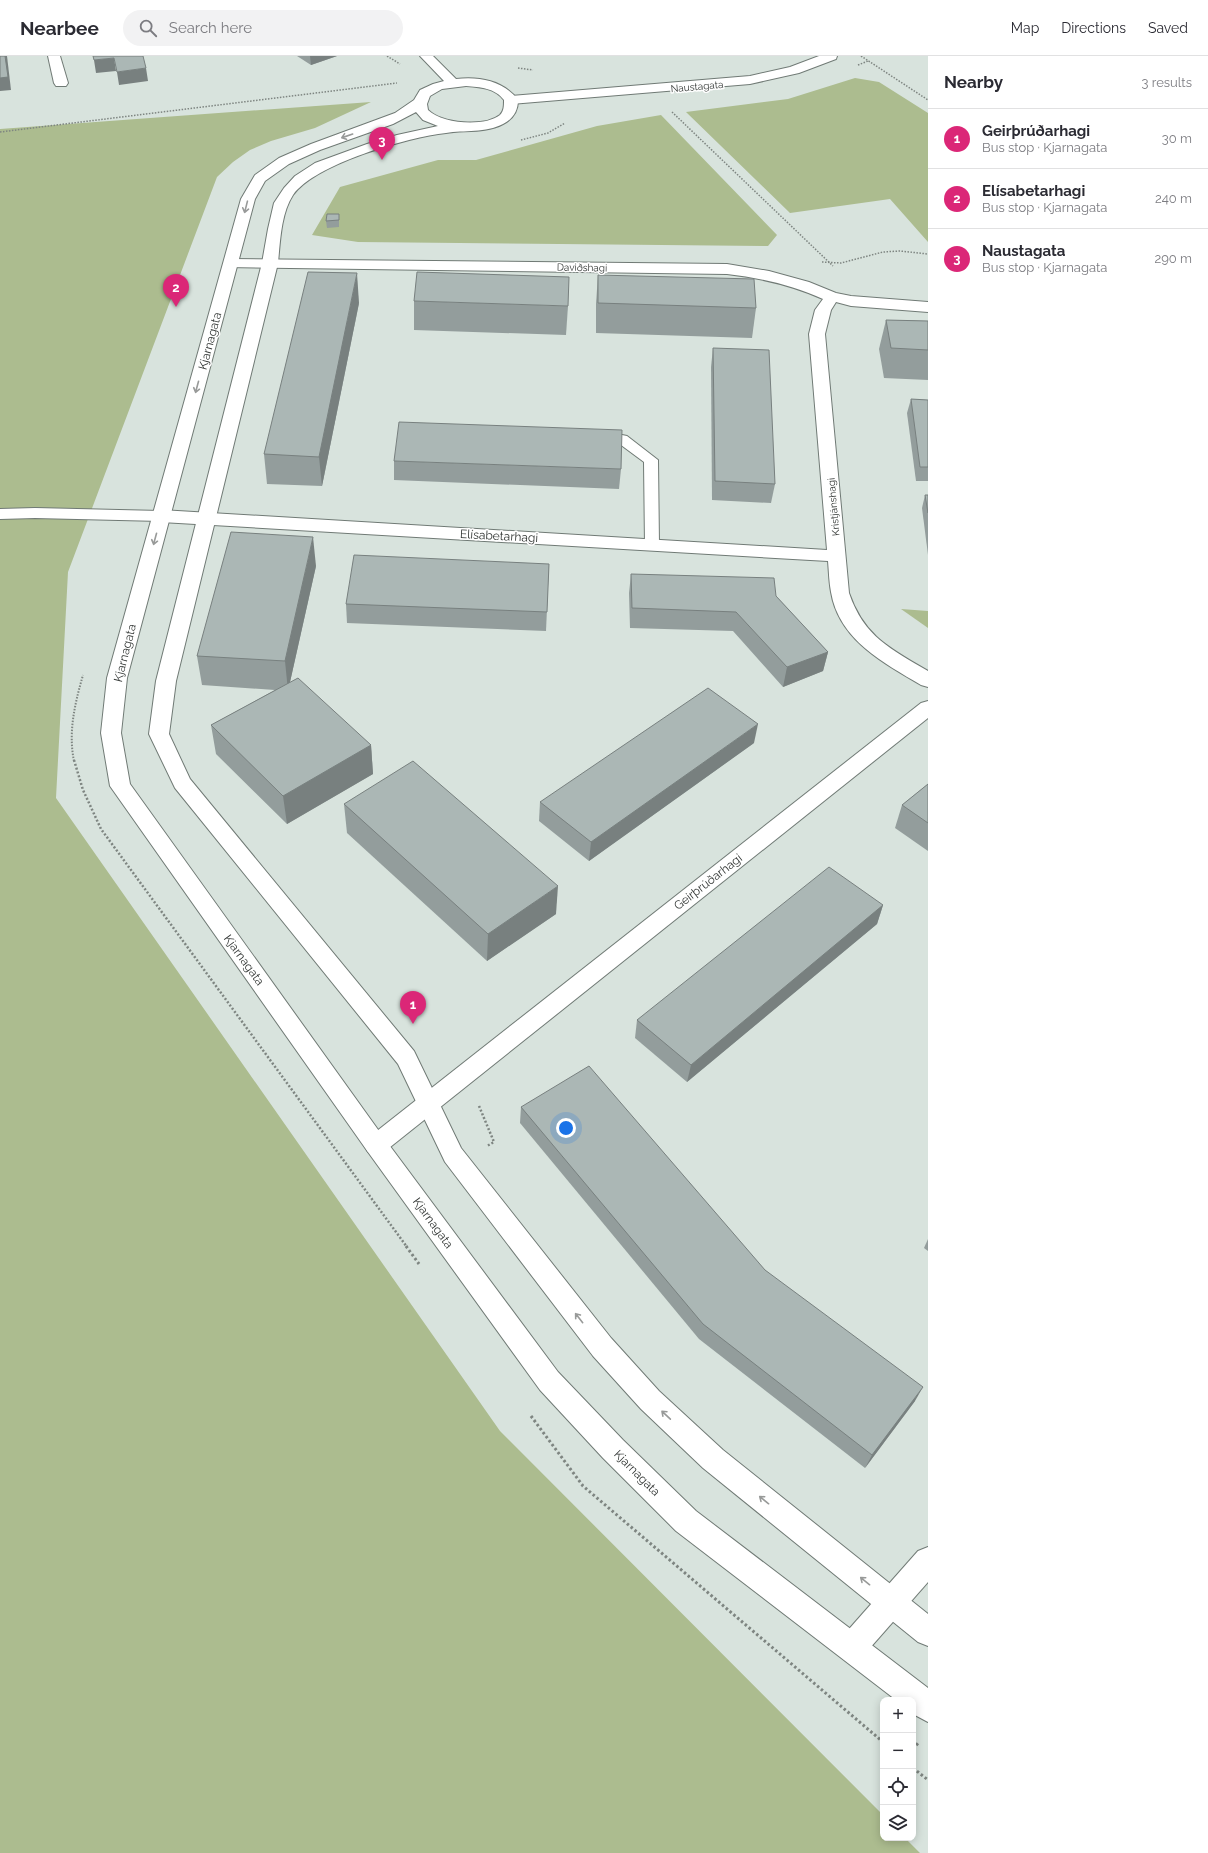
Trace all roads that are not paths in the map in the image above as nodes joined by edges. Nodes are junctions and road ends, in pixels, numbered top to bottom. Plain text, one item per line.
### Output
1 (54, 56) edge
2 (426, 56) edge
3 (831, 56) edge
4 (61, 83) dead end
5 (453, 83) junction
6 (511, 100) junction
7 (420, 102) junction
8 (462, 127) junction
9 (270, 263) junction
10 (231, 264) junction
11 (832, 297) junction
12 (928, 307) edge
13 (622, 439) edge
14 (0, 514) edge
15 (161, 516) junction
16 (205, 518) junction
17 (652, 545) junction
18 (837, 556) junction
19 (928, 680) edge
20 (923, 720) edge
21 (428, 1104) junction
22 (376, 1145) junction
23 (928, 1561) edge
24 (892, 1603) junction
25 (928, 1632) edge
26 (852, 1647) junction
27 (928, 1707) edge

1 - 4 street
2 - 5 street
3 - 6 street, Naustagata
5 - 6 street, Kjarnagata
5 - 7 street, Kjarnagata
6 - 8 street
7 - 8 street
7 -> 10 street, Kjarnagata
8 - 9 street
9 - 10 street, Daviðshagi
9 - 11 street, Daviðshagi
9 - 16 street
10 -> 15 street, Kjarnagata
11 - 12 street, Daviðshagi
11 - 18 street, Kristjánshagi
13 - 17 lane
14 - 15 lane
15 - 16 street, Elísabetarhagi
15 -> 22 street, Kjarnagata
16 - 17 street, Elísabetarhagi
16 - 21 street
17 - 18 street, Elísabetarhagi
18 - 19 street, Kristjánshagi
20 - 21 street, Geirþrúðarhagi
21 - 22 street, Geirþrúðarhagi
24 -> 21 street
22 - 26 street, Kjarnagata
23 - 24 street
24 - 25 street
24 - 26 street
26 - 27 street, Kjarnagata

